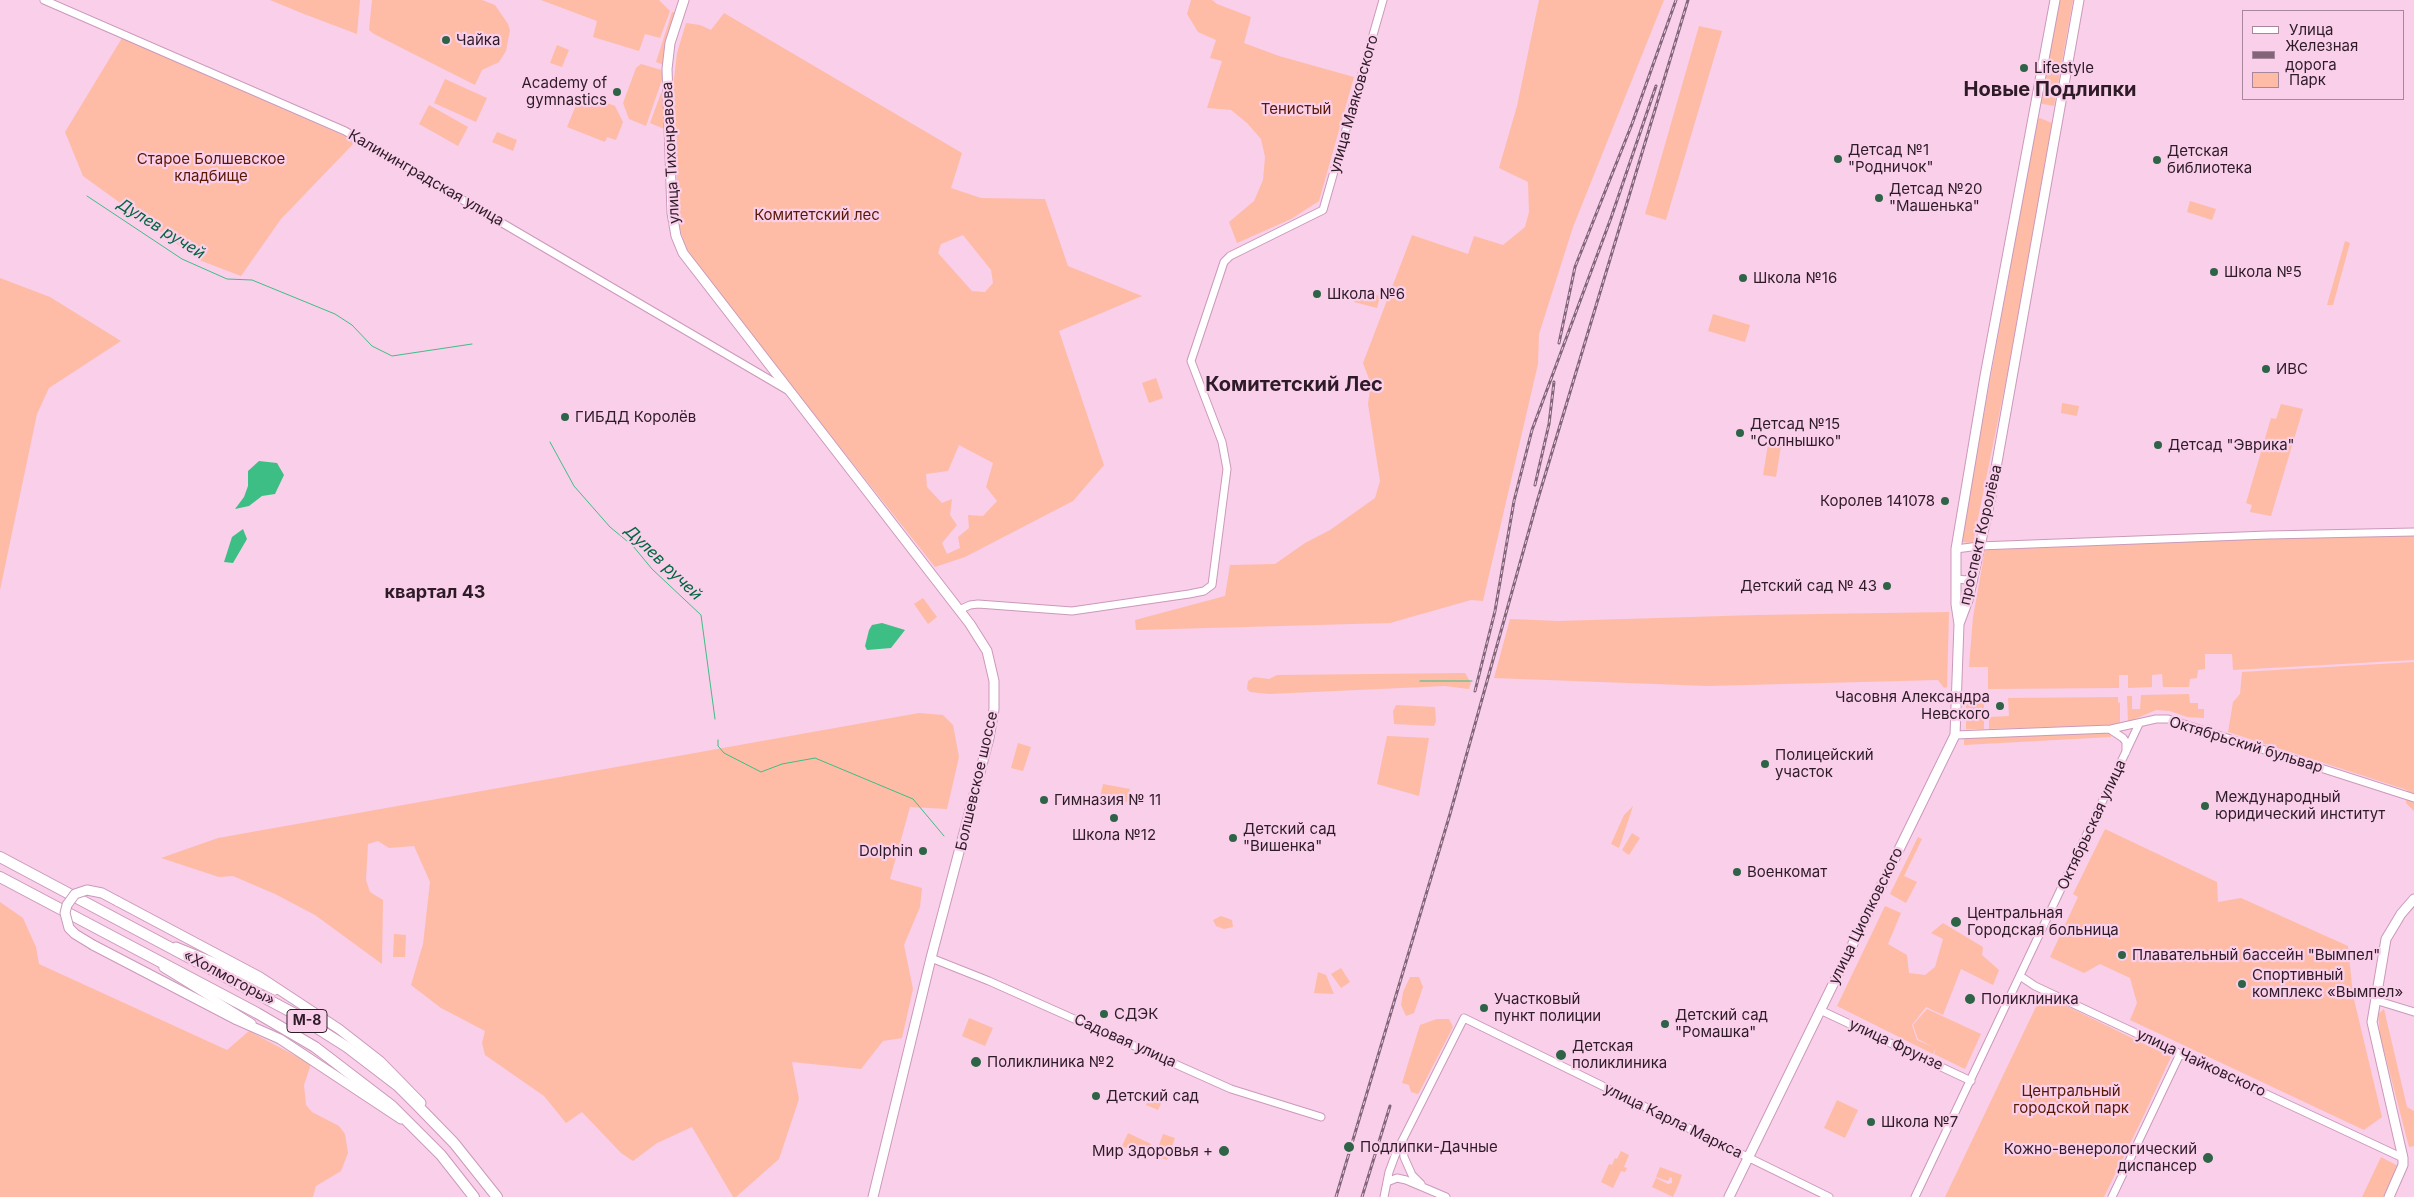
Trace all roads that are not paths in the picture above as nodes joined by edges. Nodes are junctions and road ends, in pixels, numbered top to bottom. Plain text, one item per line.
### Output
1 (44, 0) edge
2 (684, 0) edge
3 (1383, 0) edge
4 (2055, 0) edge
5 (2079, 0) edge
6 (767, 362) junction
7 (760, 374) junction
8 (789, 391) junction
9 (2414, 532) edge
10 (1979, 546) junction
11 (1956, 549) junction
12 (1972, 575) junction
13 (1956, 579) junction
14 (959, 610) junction
15 (1959, 625) junction
16 (2139, 724) junction
17 (2111, 729) junction
18 (1955, 736) junction
19 (2125, 755) junction
20 (2414, 798) edge
21 (0, 857) edge
22 (0, 877) edge
23 (2414, 898) edge
24 (154, 938) junction
25 (145, 954) junction
26 (931, 958) junction
27 (2020, 976) junction
28 (2375, 1000) junction
29 (296, 1002) junction
30 (1820, 1010) junction
31 (2414, 1012) edge
32 (280, 1040) junction
33 (2180, 1054) junction
34 (1971, 1081) junction
35 (1321, 1117) dead end
36 (443, 1130) junction
37 (418, 1131) junction
38 (2400, 1139) junction
39 (1403, 1142) junction
40 (2383, 1149) junction
41 (1396, 1153) junction
42 (881, 1156) junction
43 (1404, 1157) junction
44 (1748, 1158) junction
45 (2403, 1158) junction
46 (455, 1172) junction
47 (1387, 1182) junction
48 (1427, 1190) junction
49 (469, 1197) edge
50 (474, 1197) edge
51 (497, 1197) edge
52 (868, 1197) edge
53 (872, 1197) edge
54 (1384, 1197) edge
55 (1446, 1197) edge
56 (1729, 1197) edge
57 (1829, 1197) edge
58 (1915, 1197) edge
59 (2112, 1197) edge
60 (2389, 1197) edge

1 - 7 street, Калининградская улица
2 - 6 main road, улица Тихонравова
3 - 14 street, улица Маяковского
4 - 11 main road, проспект Королёва
5 - 10 main road, проспект Королёва
6 - 7 street
6 - 8 main road, улица Тихонравова
7 - 8 street, Калининградская улица
8 - 14 main road, Болшевское шоссе
9 - 10 street
10 - 11 street
10 - 12 main road, проспект Королёва
11 - 13 main road, проспект Королёва
12 - 13 street
12 - 15 main road, проспект Королёва
13 - 15 main road, проспект Королёва
14 - 26 main road, Болшевское шоссе
15 - 18 main road, улица Циолковского
16 - 17 street, Октябрьский бульвар
16 - 19 street, Октябрьская улица
16 - 20 street, Октябрьский бульвар
17 - 18 street, Октябрьский бульвар
17 - 19 street
18 - 30 main road, улица Циолковского
19 - 27 street, Октябрьская улица
21 - 24 highway, «Холмогоры» / М-8
22 - 25 highway, «Холмогоры» / М-8
23 - 28 main road
24 - 29 street
24 - 36 highway, «Холмогоры» / М-8
25 - 32 street
25 - 37 highway, «Холмогоры» / М-8
26 - 35 street, Садовая улица
26 - 42 main road, Болшевское шоссе
27 - 33 street, улица Чайковского
27 - 34 street, Октябрьская улица
28 - 31 street
28 - 38 main road
29 - 32 main road, bridge
29 - 36 main road
30 - 34 street, улица Фрунзе
30 - 44 main road, улица Циолковского
32 - 37 main road
33 - 40 street, улица Чайковского
33 - 59 street
34 - 58 street, Октябрьская улица
36 - 51 highway, «Холмогоры» / М-8
37 - 46 highway, «Холмогоры» / М-8
38 - 40 street
38 - 45 main road
39 - 41 street
39 - 43 street
39 - 44 street, улица Карла Маркса
40 - 45 street, улица Чайковского
41 - 43 street
41 - 47 street
42 - 52 main road
42 - 53 main road, Болшевское шоссе
43 - 48 street
44 - 56 main road, улица Циолковского
44 - 57 street, улица Карла Маркса
45 - 60 main road
46 - 49 street
46 - 50 highway, «Холмогоры» / М-8
47 - 48 street
47 - 54 street
48 - 55 street

